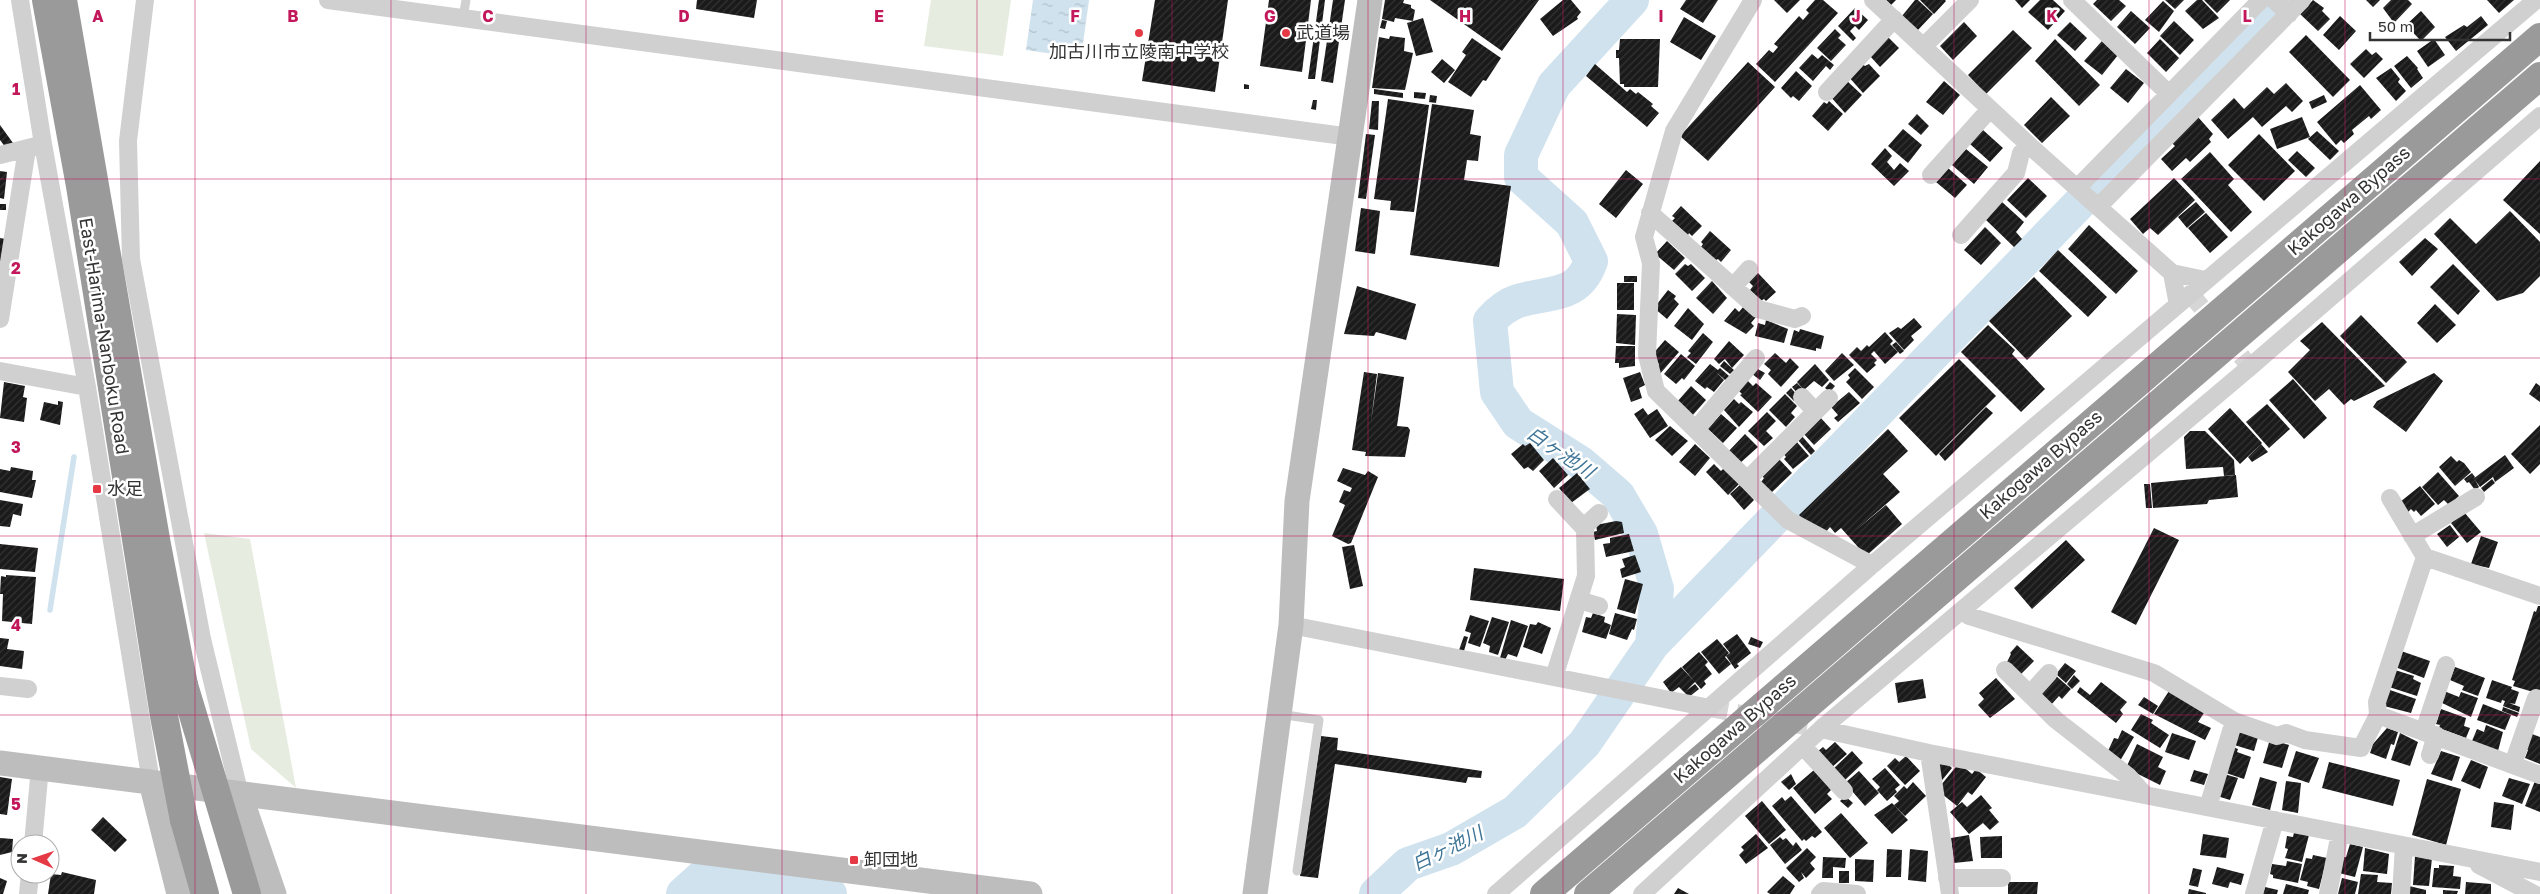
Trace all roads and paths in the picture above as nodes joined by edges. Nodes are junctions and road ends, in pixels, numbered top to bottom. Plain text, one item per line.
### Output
1 (20, 0) edge
2 (46, 0) edge
3 (63, 0) edge
4 (145, 0) edge
5 (328, 0) edge
6 (466, 0) edge
7 (1370, 0) edge
8 (1753, 0) edge
9 (1873, 0) edge
10 (1970, 0) edge
11 (2072, 0) edge
12 (2261, 0) edge
13 (2274, 0) edge
14 (2302, 0) edge
15 (2536, 0) edge
16 (2289, 14) junction
17 (463, 18) junction
18 (1894, 19) junction
19 (2540, 37) edge
20 (1923, 47) junction
21 (2540, 76) edge
22 (1827, 92) dead end
23 (2168, 93) junction
24 (1990, 109) junction
25 (2540, 116) edge
26 (1351, 138) junction
27 (2030, 146) junction
28 (35, 147) junction
29 (0, 155) edge
30 (1931, 175) dead end
31 (2078, 187) junction
32 (2099, 206) junction
33 (1650, 213) junction
34 (1961, 235) dead end
35 (1750, 269) dead end
36 (2172, 273) junction
37 (2205, 280) junction
38 (1733, 287) junction
39 (2178, 305) junction
40 (1802, 316) dead end
41 (0, 319) edge
42 (1756, 358) dead end
43 (0, 371) edge
44 (88, 387) junction
45 (1802, 397) dead end
46 (1829, 398) dead end
47 (1815, 411) junction
48 (1696, 429) junction
49 (1748, 479) junction
50 (2476, 497) dead end
51 (1557, 498) dead end
52 (2390, 498) dead end
53 (1599, 513) dead end
54 (1584, 527) junction
55 (2412, 536) junction
56 (2425, 557) junction
57 (1872, 565) junction
58 (2540, 596) edge
59 (1579, 600) junction
60 (1599, 606) dead end
61 (1969, 616) dead end
62 (1291, 625) junction
63 (2446, 666) dead end
64 (2005, 670) dead end
65 (2049, 673) dead end
66 (1554, 677) junction
67 (184, 685) junction
68 (0, 686) edge
69 (28, 689) dead end
70 (2030, 694) junction
71 (2536, 698) dead end
72 (1710, 708) junction
73 (1279, 714) junction
74 (2378, 714) junction
75 (2234, 721) junction
76 (1822, 729) junction
77 (2430, 734) junction
78 (1803, 746) junction
79 (1928, 752) junction
80 (2430, 755) dead end
81 (0, 763) edge
82 (40, 767) junction
83 (2505, 767) junction
84 (2540, 775) edge
85 (151, 782) junction
86 (1844, 791) dead end
87 (2144, 794) junction
88 (240, 795) junction
89 (2208, 807) junction
90 (184, 820) junction
91 (2275, 820) junction
92 (34, 834) edge
93 (2340, 834) junction
94 (2404, 846) junction
95 (2465, 858) junction
96 (1619, 868) junction
97 (1297, 871) dead end
98 (2540, 872) edge
99 (2002, 878) dead end
100 (1949, 886) edge
101 (912, 887) edge
102 (178, 894) edge
103 (200, 894) edge
104 (205, 894) edge
105 (234, 894) edge
106 (247, 894) edge
107 (274, 894) edge
108 (1030, 894) edge
109 (1255, 894) edge
110 (1496, 894) edge
111 (1544, 894) edge
112 (1588, 894) edge
113 (1592, 894) edge
114 (1642, 894) edge
115 (1820, 894) edge
116 (1857, 894) edge
117 (2254, 894) edge
118 (2328, 894) edge
119 (2401, 894) edge
120 (2534, 894) edge

1 - 28 street
2 - 90 highway, East-Harima-Nanboku Road, bridge
3 - 67 highway, East-Harima-Nanboku Road
4 - 88 street
5 - 17 street
6 - 17 lane
7 - 26 street
8 - 33 street
9 - 18 street
10 - 20 street
11 - 23 street
12 - 23 street
13 - 16 street
14 - 16 street
15 - 37 street
16 - 32 street
17 - 26 street
18 - 20 street
18 - 22 street
19 - 111 highway, Kakogawa Bypass
20 - 24 street
21 - 96 highway, Kakogawa Bypass
23 - 31 street
24 - 27 street
24 - 30 street
25 - 76 street
26 - 62 street
27 - 31 street
27 - 34 street
28 - 29 street
28 - 41 street
28 - 44 street
31 - 32 street
32 - 36 street
33 - 38 street
33 - 48 street
35 - 38 street
36 - 37 street
36 - 39 street
37 - 39 street
38 - 40 street
39 - 57 street
42 - 48 street
43 - 44 street
44 - 85 street
45 - 47 street
46 - 47 street
47 - 49 street
48 - 49 street
49 - 57 street
50 - 55 street
51 - 54 street
52 - 55 street
53 - 54 street
54 - 59 street
55 - 56 street
56 - 58 street
56 - 74 street
57 - 72 street
59 - 60 street
59 - 66 street
61 - 75 street
62 - 66 street
62 - 73 street
63 - 77 street
64 - 70 street
65 - 70 street
66 - 72 street
67 - 105 highway, bridge
67 - 106 highway, bridge
68 - 69 street
70 - 87 street
71 - 83 street
72 - 110 street
73 - 97 lane
73 - 109 street
74 - 75 street
74 - 77 street
75 - 89 street
76 - 78 street
76 - 79 street
77 - 80 street
77 - 83 street
78 - 86 street
78 - 114 street
79 - 87 street
79 - 100 street
81 - 82 street
82 - 85 street
82 - 92 street
83 - 84 street
85 - 88 street
85 - 102 street
87 - 89 street
88 - 101 street
88 - 107 street
89 - 91 street
90 - 103 highway
90 - 104 highway
91 - 93 street
91 - 117 street
93 - 94 street
93 - 118 street
94 - 95 street
94 - 119 street
95 - 98 street
95 - 120 street
96 - 112 highway, Kakogawa Bypass
96 - 113 highway
99 - 100 street
101 - 108 street
115 - 116 street

